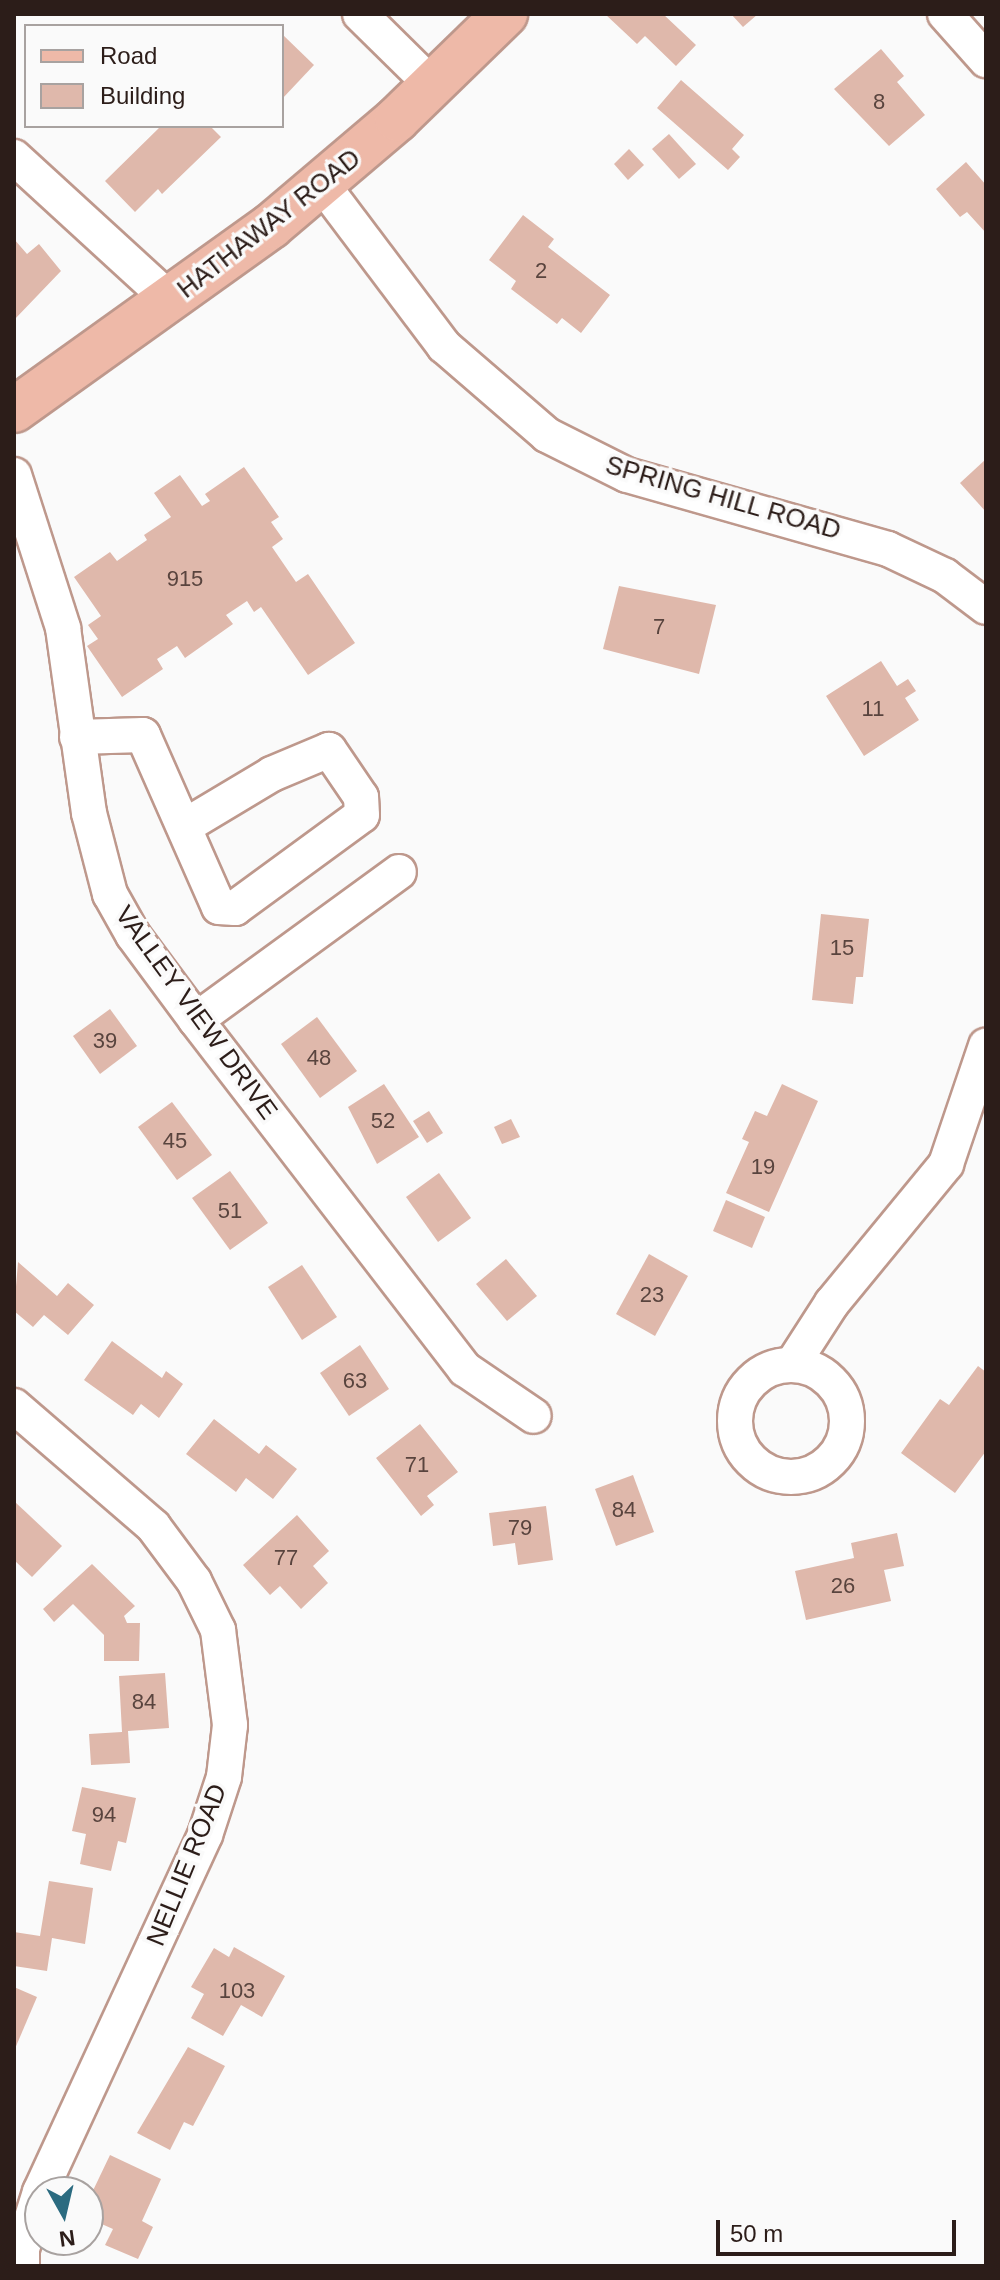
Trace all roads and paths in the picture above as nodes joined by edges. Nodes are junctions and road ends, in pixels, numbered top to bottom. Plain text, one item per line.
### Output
1 (360, 14) edge
2 (505, 14) edge
3 (945, 14) edge
4 (986, 60) edge
5 (433, 86) junction
6 (14, 157) edge
7 (322, 184) junction
8 (171, 301) junction
9 (14, 410) edge
10 (14, 475) edge
11 (986, 607) edge
12 (77, 737) junction
13 (185, 826) junction
14 (399, 872) dead end
15 (196, 1020) junction
16 (986, 1046) edge
17 (792, 1365) dead end
18 (14, 1406) edge
19 (534, 1416) dead end
20 (47, 2176) edge

1 - 5 street
2 - 5 main road, HATHAWAY ROAD
3 - 4 street
5 - 7 main road, HATHAWAY ROAD
6 - 8 street
7 - 8 main road, HATHAWAY ROAD
7 - 11 street, SPRING HILL ROAD
8 - 9 main road, HATHAWAY ROAD
10 - 12 street, VALLEY VIEW DRIVE
12 - 13 street
12 - 15 street, VALLEY VIEW DRIVE
13 - 13 street
14 - 15 street
15 - 19 street, VALLEY VIEW DRIVE
16 - 17 street
18 - 20 street, NELLIE ROAD

